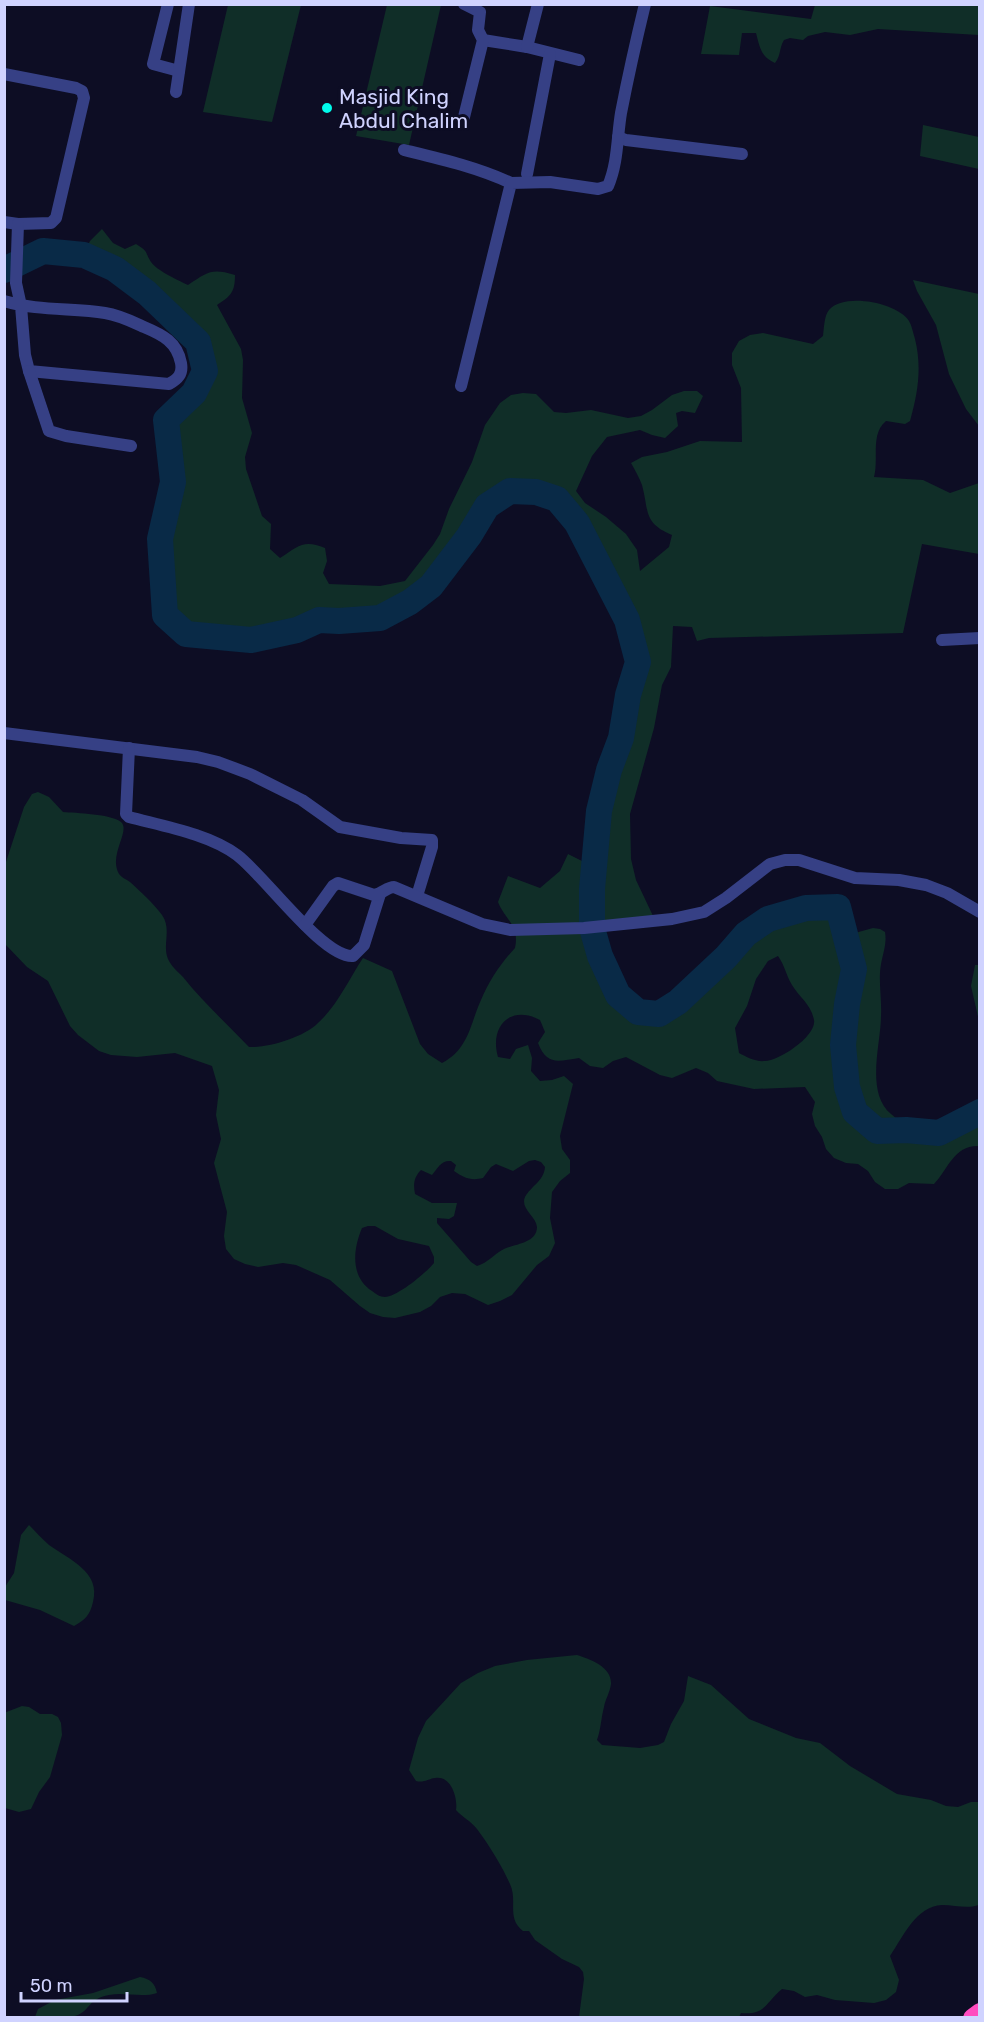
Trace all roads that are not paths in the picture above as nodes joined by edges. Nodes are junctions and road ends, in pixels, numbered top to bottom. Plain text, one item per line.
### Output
1 (168, 4) edge
2 (464, 4) edge
3 (538, 4) edge
4 (645, 4) edge
5 (185, 5) edge
6 (483, 40) junction
7 (527, 47) junction
8 (550, 54) junction
9 (579, 60) dead end
10 (179, 71) junction
11 (4, 74) edge
12 (176, 92) dead end
13 (464, 117) dead end
14 (618, 136) junction
15 (404, 150) dead end
16 (742, 154) dead end
17 (527, 174) dead end
18 (511, 183) junction
19 (4, 222) edge
20 (17, 229) junction
21 (4, 301) edge
22 (21, 306) junction
23 (29, 371) junction
24 (461, 386) dead end
25 (131, 446) dead end
26 (980, 638) edge
27 (942, 640) dead end
28 (4, 733) edge
29 (129, 748) junction
30 (380, 894) junction
31 (417, 896) junction
32 (980, 912) edge
33 (305, 925) junction
34 (980, 2012) edge
35 (972, 2018) edge

1 - 10 street
2 - 6 street
3 - 7 street
4 - 14 street
5 - 10 street
6 - 7 street
6 - 13 street
7 - 8 street
8 - 9 street
8 - 17 street
10 - 12 street
11 - 20 street
14 - 16 street
14 - 18 street
15 - 18 street
18 - 24 street
19 - 20 street
20 - 22 street
21 - 22 street
22 - 23 street
22 - 23 street
23 - 25 street
26 - 27 street
28 - 29 street
29 - 31 street
29 - 33 street
30 - 31 street
30 - 33 street
30 - 33 street
31 - 32 street
34 - 35 highway

